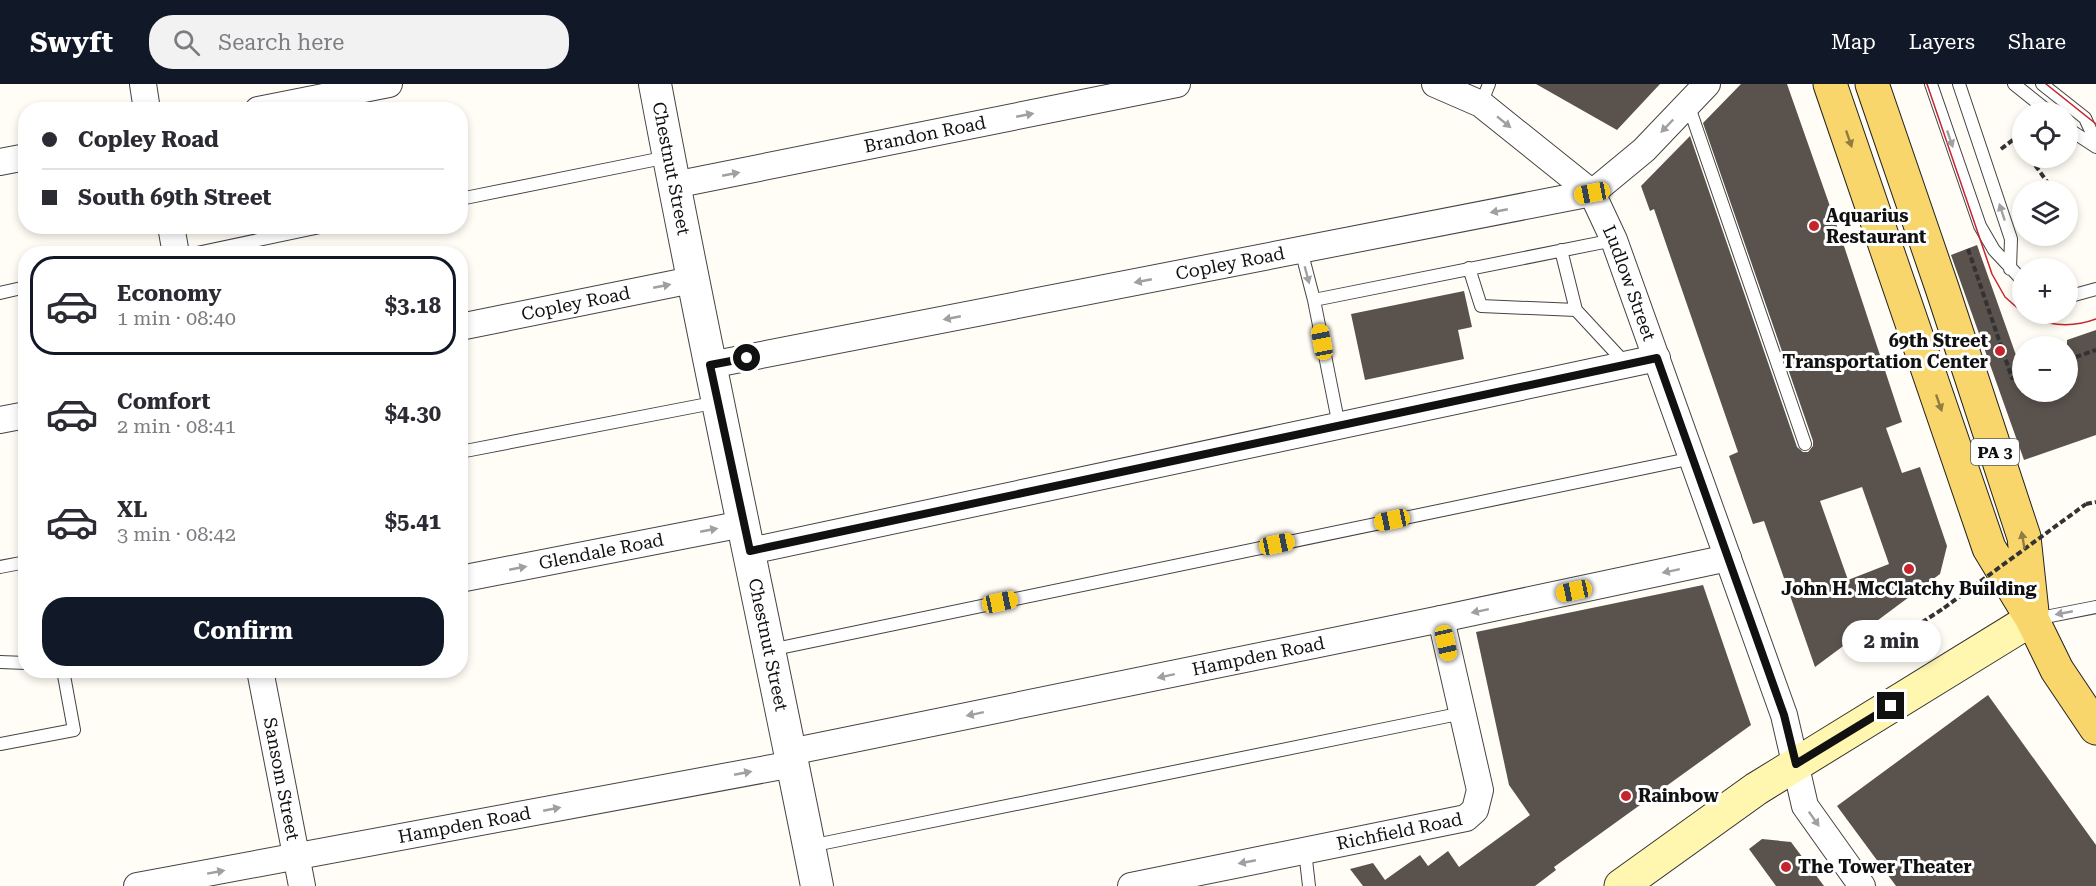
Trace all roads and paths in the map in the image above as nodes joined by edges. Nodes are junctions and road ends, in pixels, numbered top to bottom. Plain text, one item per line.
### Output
1 (143, 84) edge
2 (389, 84) edge
3 (655, 84) edge
4 (1177, 84) edge
5 (1435, 84) edge
6 (1707, 84) edge
7 (1830, 84) edge
8 (1872, 84) edge
9 (1931, 84) edge
10 (1959, 84) edge
11 (2014, 84) edge
12 (2042, 84) edge
13 (1485, 94) edge
14 (146, 102) edge
15 (298, 102) edge
16 (2036, 102) edge
17 (1688, 104) junction
18 (2078, 135) edge
19 (2012, 141) edge
20 (2096, 142) edge
21 (2096, 147) edge
22 (2000, 150) dead end
23 (18, 159) edge
24 (0, 162) edge
25 (671, 171) junction
26 (1592, 193) junction
27 (468, 198) edge
28 (287, 234) edge
29 (1614, 240) junction
30 (230, 246) edge
31 (1967, 246) dead end
32 (1301, 250) junction
33 (1561, 250) junction
34 (1469, 268) junction
35 (2010, 269) joint
36 (692, 280) junction
37 (18, 289) edge
38 (2096, 289) edge
39 (0, 292) edge
40 (2078, 294) edge
41 (1314, 300) junction
42 (1576, 310) junction
43 (468, 325) edge
44 (2096, 350) edge
45 (2078, 356) edge
46 (1657, 358) junction
47 (1626, 364) junction
48 (710, 365) junction
49 (2012, 378) edge
50 (718, 402) junction
51 (18, 416) edge
52 (0, 420) edge
53 (1339, 426) junction
54 (1805, 444) dead end
55 (468, 450) edge
56 (1693, 458) junction
57 (2096, 502) edge
58 (746, 537) junction
59 (1728, 558) junction
60 (18, 564) edge
61 (0, 567) edge
62 (468, 578) edge
63 (2096, 608) edge
64 (2032, 619) junction
65 (1441, 620) junction
66 (1921, 623) dead end
67 (769, 650) junction
68 (0, 662) edge
69 (18, 663) edge
70 (64, 678) edge
71 (262, 678) edge
72 (1463, 713) junction
73 (2096, 728) edge
74 (0, 744) edge
75 (791, 758) junction
76 (1796, 764) junction
77 (809, 846) junction
78 (1305, 851) junction
79 (297, 857) junction
80 (137, 886) edge
81 (302, 886) edge
82 (817, 886) edge
83 (1131, 886) edge
84 (1310, 886) edge
85 (1621, 886) edge
86 (1862, 886) edge

1 - 14 street
2 - 15 street
3 - 25 street, Chestnut Street
25 -> 4 street, Brandon Road
5 - 13 street, Ludlow Street
6 - 17 street, Copley Road
7 -> 64 main road, PA 3
64 -> 8 main road, PA 3
9 -> 35 lane
35 -> 10 lane
11 - 16 lane
12 - 20 lane
13 -> 26 street, Ludlow Street
17 -> 26 street, Copley Road
17 - 54 lane
18 - 21 lane
19 - 22 path
23 - 24 street
25 - 27 lane
25 - 36 street, Chestnut Street
26 - 29 street, Ludlow Street
26 -> 32 street, Copley Road
28 - 30 lane
29 - 33 lane
29 - 46 street, Ludlow Street
31 - 49 path
32 -> 41 lane
32 -> 48 street, Copley Road
33 - 34 lane
33 - 42 lane
34 - 41 lane
34 - 42 lane
43 -> 36 street, Copley Road
36 - 48 street, Chestnut Street
37 - 39 lane
38 - 40 lane
41 - 53 lane
42 - 47 lane
44 - 45 path
46 - 47 street, Glendale Road
46 - 56 street, Ludlow Street
47 - 53 street, Glendale Road
48 - 50 street, Chestnut Street
50 - 55 lane
50 - 58 street, Chestnut Street
51 - 52 street
53 - 58 street, Glendale Road
56 - 59 street, Ludlow Street
56 - 67 lane
57 - 66 path, bridge
62 -> 58 street, Glendale Road
58 - 67 street, Chestnut Street
59 -> 65 street, Hampden Road
59 - 76 street, Ludlow Street
60 - 61 lane
63 -> 64 lane
64 - 73 main road, PA 3
64 - 76 main road
65 - 72 street, Richfield Road
65 -> 75 street, Hampden Road
67 - 75 street, Chestnut Street
68 - 69 lane
70 - 74 lane
71 - 79 street, Sansom Street
72 - 77 lane
72 - 78 street, Richfield Road
75 - 77 street, Chestnut Street
79 -> 75 street, Hampden Road
76 - 85 main road
76 -> 86 street, Ludlow Street
77 - 82 street, Chestnut Street
78 -> 83 street, Richfield Road
78 - 84 lane
80 -> 79 street, Hampden Road
79 - 81 street, Sansom Street

